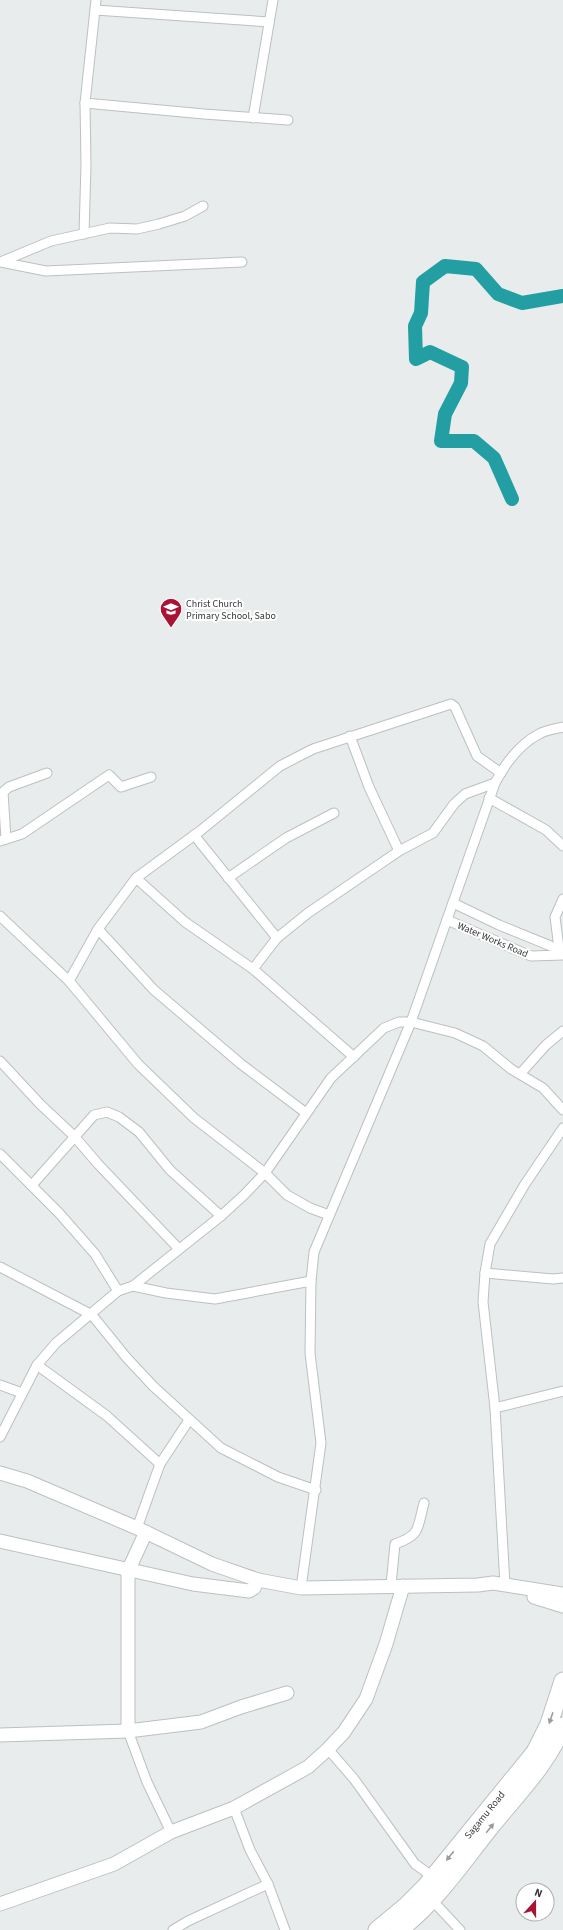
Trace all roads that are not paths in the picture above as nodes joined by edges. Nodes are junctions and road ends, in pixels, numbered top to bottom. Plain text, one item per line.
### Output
1 (96, 0) edge
2 (273, 0) edge
3 (95, 10) junction
4 (269, 22) junction
5 (85, 103) junction
6 (253, 118) junction
7 (288, 120) dead end
8 (203, 206) dead end
9 (84, 234) junction
10 (1, 262) edge
11 (242, 262) dead end
12 (563, 727) edge
13 (350, 736) junction
14 (47, 773) dead end
15 (501, 773) junction
16 (151, 777) dead end
17 (495, 783) junction
18 (489, 798) junction
19 (334, 813) dead end
20 (194, 835) junction
21 (3, 840) edge
22 (563, 846) edge
23 (399, 851) junction
24 (136, 878) junction
25 (228, 878) junction
26 (563, 899) edge
27 (453, 904) junction
28 (0, 916) edge
29 (447, 920) junction
30 (98, 929) junction
31 (276, 938) junction
32 (562, 951) edge
33 (253, 968) junction
34 (69, 981) junction
35 (411, 1022) junction
36 (563, 1031) edge
37 (354, 1057) junction
38 (0, 1061) edge
39 (520, 1074) junction
40 (563, 1110) edge
41 (306, 1113) junction
42 (563, 1128) edge
43 (74, 1136) junction
44 (0, 1154) edge
45 (265, 1173) junction
46 (32, 1185) junction
47 (329, 1215) junction
48 (221, 1216) junction
49 (179, 1249) junction
50 (0, 1267) edge
51 (485, 1273) junction
52 (563, 1278) edge
53 (311, 1281) junction
54 (133, 1286) junction
55 (118, 1292) junction
56 (92, 1315) junction
57 (37, 1365) junction
58 (0, 1385) edge
59 (563, 1391) edge
60 (22, 1393) junction
61 (495, 1408) junction
62 (189, 1420) junction
63 (0, 1437) edge
64 (160, 1464) junction
65 (0, 1473) edge
66 (316, 1490) junction
67 (424, 1503) dead end
68 (142, 1530) junction
69 (0, 1541) edge
70 (128, 1570) junction
71 (258, 1580) junction
72 (397, 1585) junction
73 (478, 1585) junction
74 (505, 1585) junction
75 (302, 1588) junction
76 (563, 1594) edge
77 (563, 1606) edge
78 (563, 1681) edge
79 (287, 1693) dead end
80 (563, 1726) edge
81 (128, 1731) junction
82 (0, 1735) edge
83 (328, 1749) junction
84 (234, 1808) junction
85 (171, 1832) junction
86 (433, 1877) junction
87 (268, 1884) junction
88 (431, 1899) junction
89 (0, 1903) edge
90 (173, 1930) edge
91 (285, 1930) edge
92 (377, 1930) edge
93 (399, 1930) edge
94 (460, 1930) edge

1 - 3 street
2 - 4 street
3 - 4 street
3 - 5 street
4 - 6 street
5 - 6 street
5 - 9 street
6 - 7 street
8 - 9 street
9 - 10 street
10 - 11 street
12 - 15 street
13 - 15 street
13 - 20 street
13 - 23 street
14 - 21 street
15 - 17 street
16 - 21 street
17 - 18 street
17 - 23 street
18 - 22 street
18 - 27 street
19 - 25 street
20 - 24 street
20 - 25 street
23 - 31 street
24 - 30 street
24 - 33 street
25 - 31 street
26 - 32 street
27 - 29 street
27 - 32 street
28 - 34 street
29 - 32 street, Water Works Road
29 - 35 street
30 - 34 street
30 - 41 street
31 - 33 street
33 - 37 street
34 - 45 street
35 - 37 street
35 - 39 street
35 - 47 street
36 - 39 street
37 - 41 street
38 - 43 street
39 - 40 street
41 - 45 street
42 - 51 street
43 - 46 street
43 - 48 street
43 - 49 street
44 - 46 street
45 - 47 street
45 - 48 street
46 - 55 street
47 - 53 street
48 - 49 street
49 - 54 street
50 - 56 street
51 - 52 street
51 - 61 street
53 - 54 street
53 - 66 street
54 - 55 street
55 - 56 street
56 - 57 street
56 - 62 street
57 - 60 street
57 - 64 street
58 - 60 street
59 - 61 street
60 - 63 street
61 - 74 street
62 - 64 street
62 - 66 street
64 - 68 street
65 - 68 street
66 - 75 street
67 - 72 street
68 - 70 street
68 - 71 street
69 - 70 street
70 - 71 street
70 - 81 street
71 - 75 street
72 - 73 street
72 - 75 street
72 - 83 street
73 - 74 street
73 - 77 street
74 - 76 street
78 -> 86 highway, Sagamu Road
79 - 81 street
88 -> 80 highway, Sagamu Road
81 - 82 street
81 - 85 street
83 - 84 street
83 - 86 street
84 - 85 street
84 - 87 street
85 - 89 street
86 - 92 highway, Sagamu Road
87 - 90 street
87 - 91 street
88 - 93 highway, Sagamu Road
88 - 94 street

